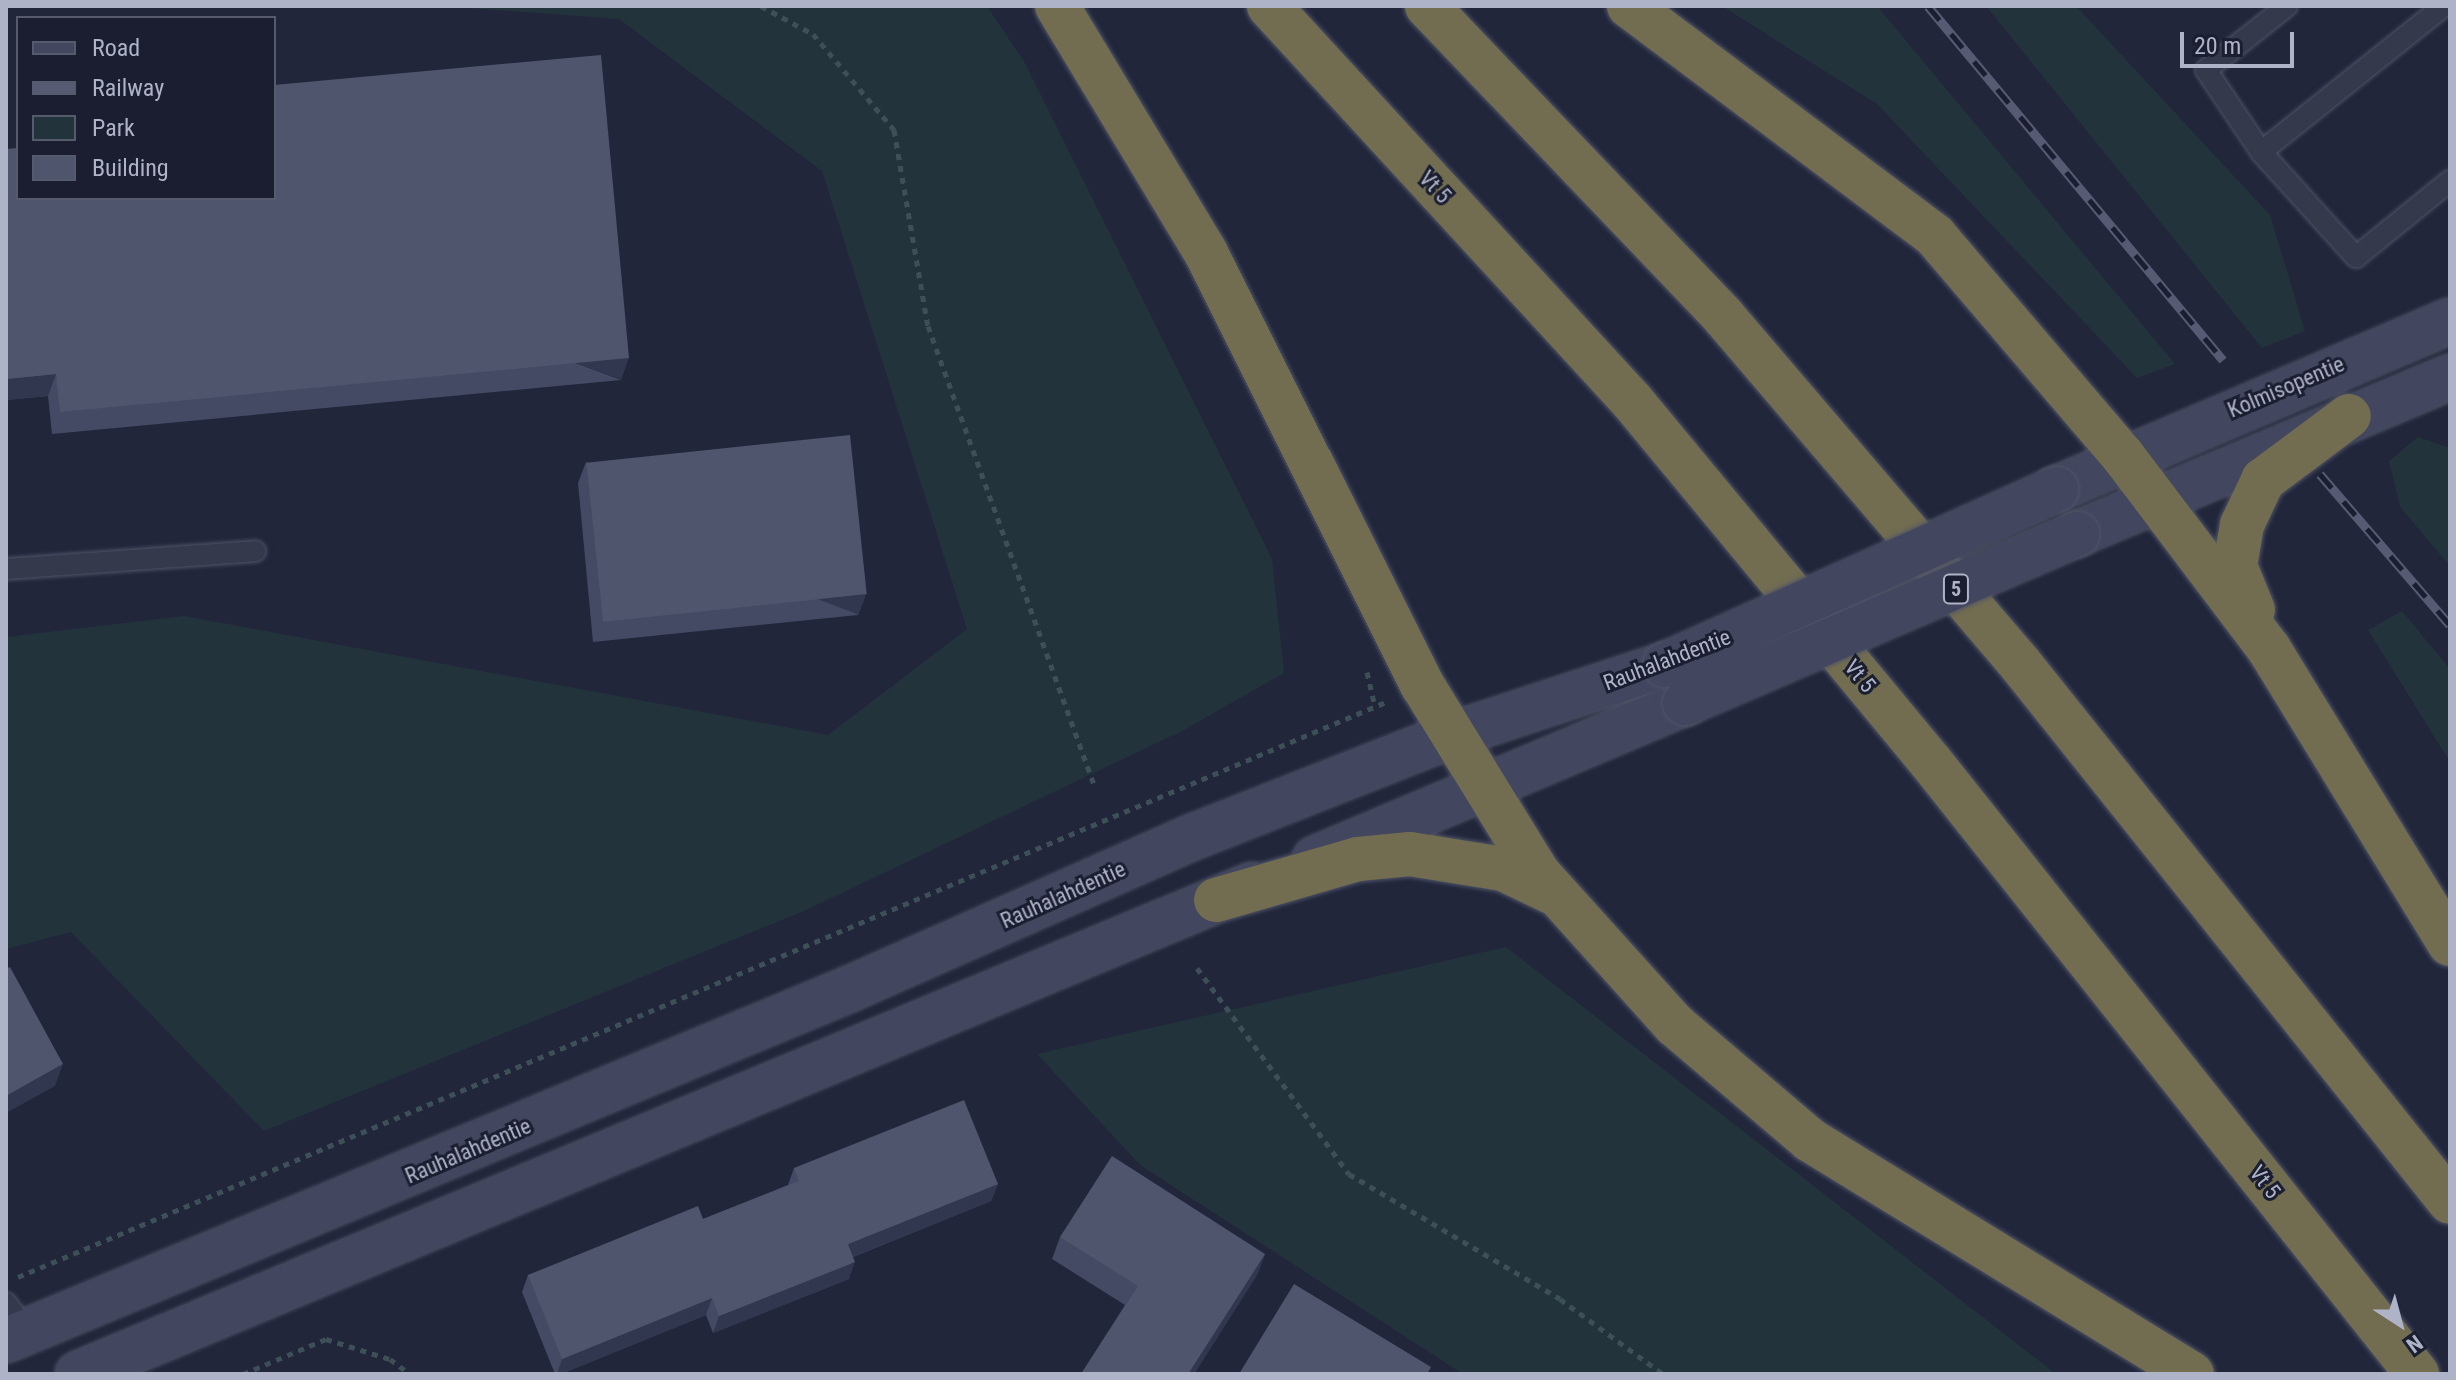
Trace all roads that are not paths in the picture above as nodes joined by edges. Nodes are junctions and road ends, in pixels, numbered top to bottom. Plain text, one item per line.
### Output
1 (1057, 6) edge
2 (1269, 6) edge
3 (1427, 6) edge
4 (1629, 6) edge
5 (2287, 6) edge
6 (2447, 7) edge
7 (2261, 152) junction
8 (2450, 181) edge
9 (2450, 321) edge
10 (2450, 377) edge
11 (2349, 416) junction
12 (2123, 456) junction
13 (2156, 499) junction
14 (255, 551) dead end
15 (6, 569) edge
16 (2269, 649) junction
17 (1452, 735) junction
18 (1483, 791) junction
19 (1558, 895) junction
20 (1216, 900) junction
21 (2450, 944) edge
22 (2450, 1202) edge
23 (13, 1325) edge
24 (78, 1374) edge
25 (2192, 1374) edge
26 (2417, 1374) edge

1 - 17 highway
2 - 26 highway, Vt 5
3 - 22 highway, 5
4 - 12 highway
5 - 7 lane
6 - 7 lane
7 - 8 lane
9 - 12 main road, Kolmisopentie
10 - 11 main road
11 - 13 main road
11 - 16 highway
12 - 13 highway
12 - 17 main road, Rauhalahdentie, bridge
13 - 16 highway
13 - 18 main road, Rauhalahdentie, bridge
14 - 15 lane
16 - 21 highway
17 - 18 highway
17 - 23 main road, Rauhalahdentie
18 - 19 highway
18 - 20 main road, Rauhalahdentie
19 - 20 highway
19 - 25 highway
20 - 24 main road, Rauhalahdentie

